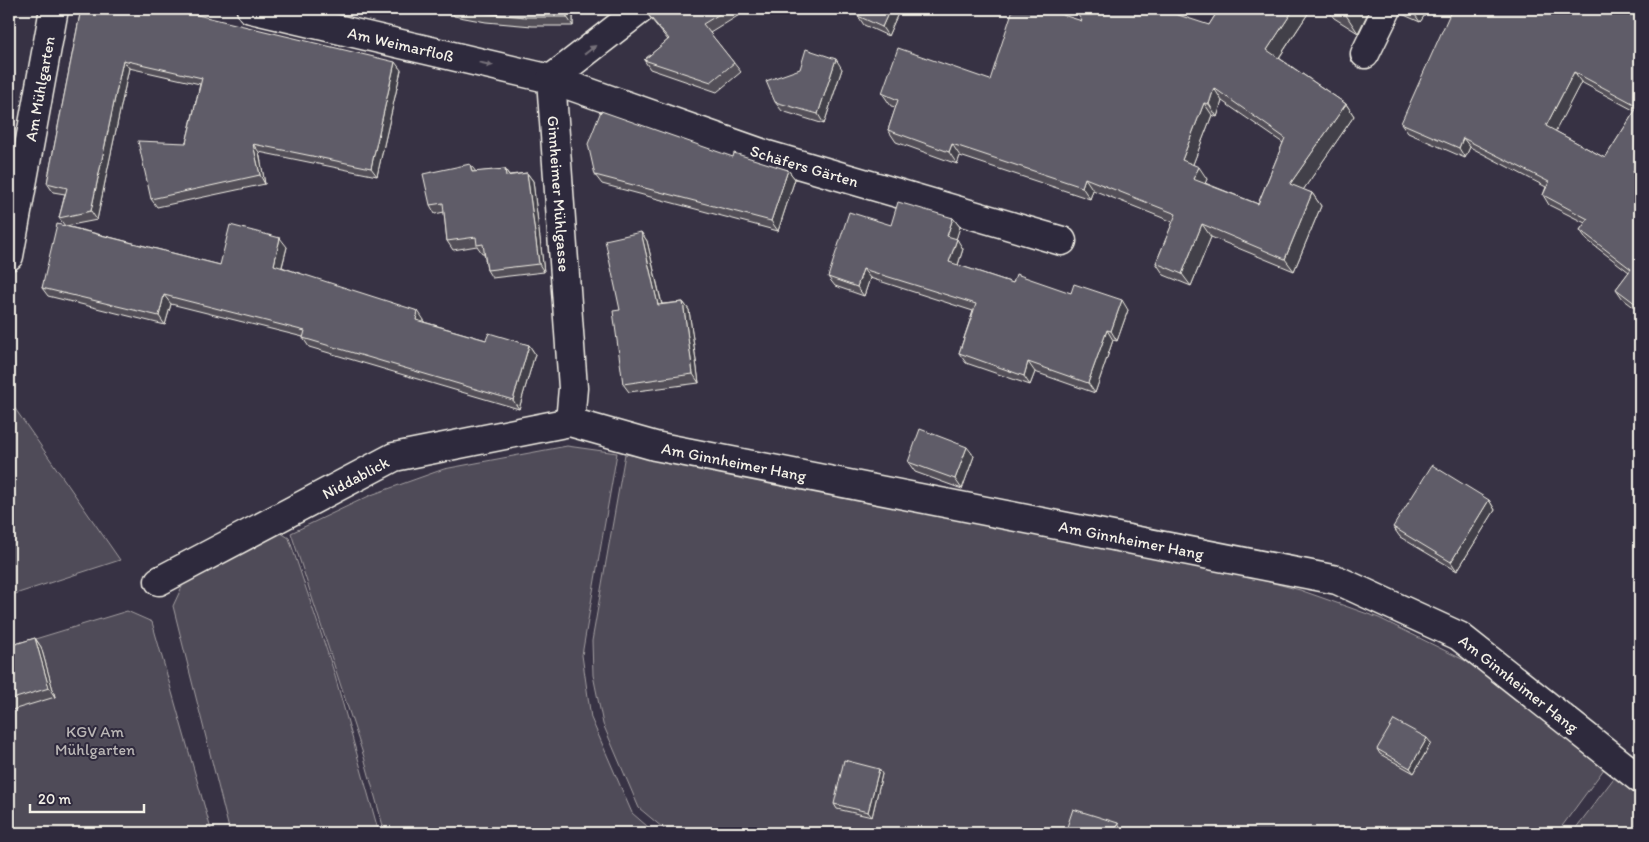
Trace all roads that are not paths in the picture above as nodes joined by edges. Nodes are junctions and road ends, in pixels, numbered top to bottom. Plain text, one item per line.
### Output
1 (54, 9) edge
2 (251, 9) edge
3 (641, 9) edge
4 (1387, 9) edge
5 (1365, 54) dead end
6 (551, 80) junction
7 (1062, 241) dead end
8 (9, 256) edge
9 (570, 422) junction
10 (159, 581) dead end
11 (1640, 779) edge

1 - 8 street, Am Mühlgarten
2 -> 6 street, Am Weimarfloß
6 -> 3 street
4 - 5 street
6 - 7 street, Schäfers Gärten
6 - 9 street, Ginnheimer Mühlgasse
9 - 10 street, Niddablick
9 - 11 street, Am Ginnheimer Hang

